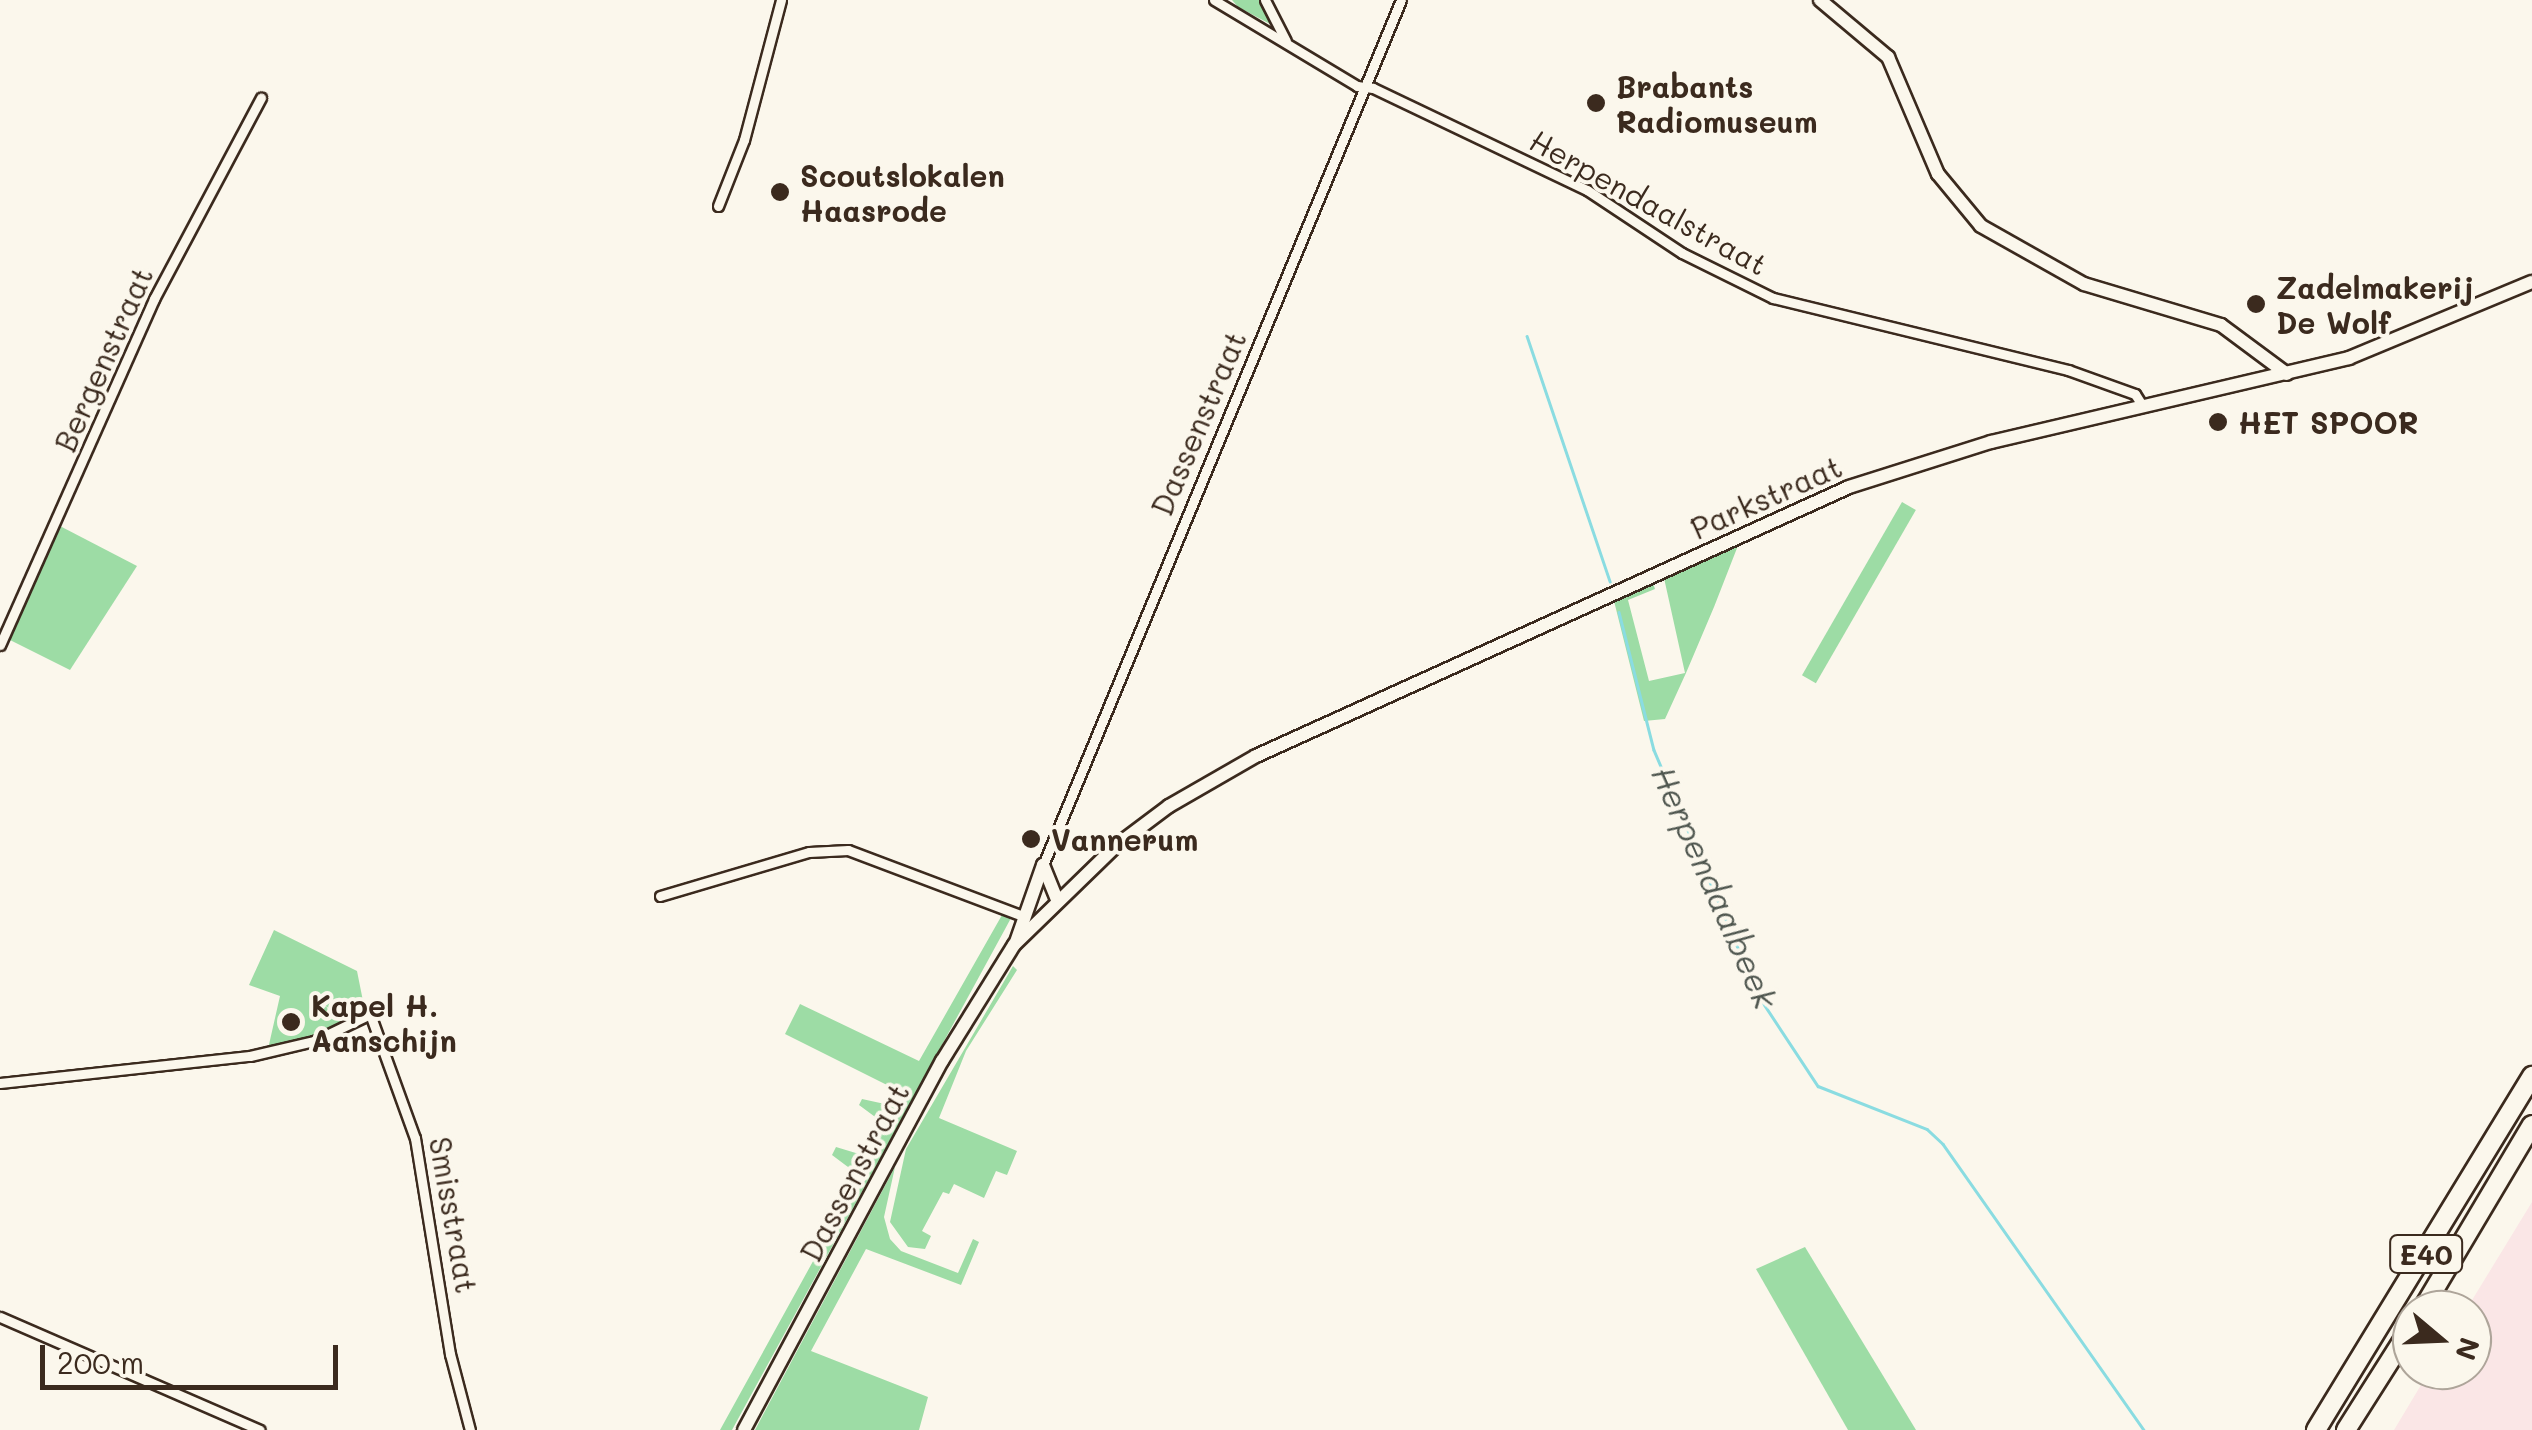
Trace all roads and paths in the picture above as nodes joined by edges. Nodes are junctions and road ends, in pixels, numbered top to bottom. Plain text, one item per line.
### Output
1 (781, 0) edge
2 (1265, 0) edge
3 (1401, 0) edge
4 (1820, 0) edge
5 (1218, 1) edge
6 (1287, 44) junction
7 (1364, 87) junction
8 (261, 98) dead end
9 (718, 206) dead end
10 (2532, 282) edge
11 (2287, 374) junction
12 (2143, 407) junction
13 (0, 645) edge
14 (1043, 865) junction
15 (1035, 886) junction
16 (1054, 891) junction
17 (660, 896) dead end
18 (1020, 918) junction
19 (1032, 931) junction
20 (1016, 942) junction
21 (2532, 1076) edge
22 (0, 1082) edge
23 (2532, 1125) edge
24 (2434, 1290) edge
25 (0, 1317) edge
26 (2392, 1358) edge
27 (260, 1430) edge
28 (470, 1430) edge
29 (744, 1430) edge
30 (2316, 1430) edge
31 (2346, 1430) edge

1 - 9 street
2 - 6 street
3 - 7 street, Dassenstraat
4 - 11 street
5 - 6 street, Herpendaalstraat
6 - 7 street, Herpendaalstraat
7 - 12 street, Herpendaalstraat
7 - 14 street, Dassenstraat
8 - 13 street, Bergenstraat
10 - 11 street, Parkstraat
11 - 12 street, Parkstraat
12 - 16 street, Parkstraat
14 - 15 street, Dassenstraat
14 - 16 street
15 - 16 street
15 - 18 street, Dassenstraat
16 - 19 street, Parkstraat
17 - 18 street
18 - 19 street
18 - 20 street, Dassenstraat
19 - 20 street, Dassenstraat
20 - 29 street, Dassenstraat
21 - 30 highway, E40
22 - 28 street, Smisstraat
23 - 24 highway, E40
25 - 27 street
26 - 31 highway

